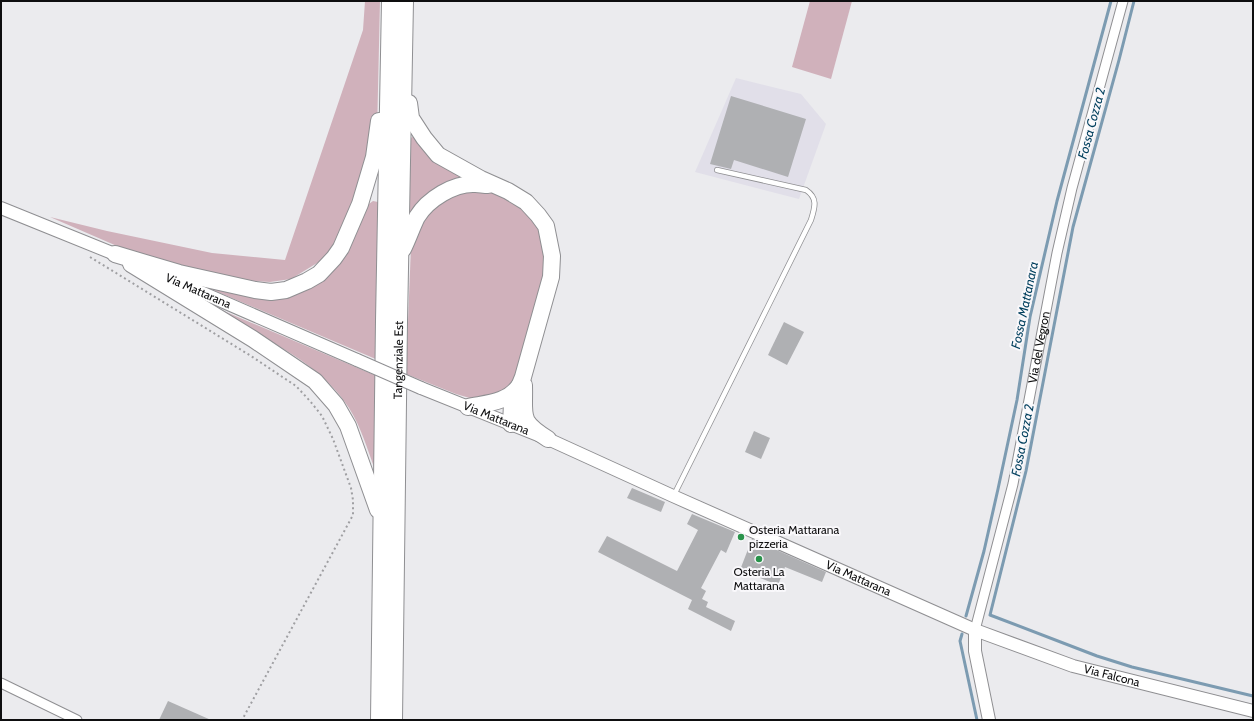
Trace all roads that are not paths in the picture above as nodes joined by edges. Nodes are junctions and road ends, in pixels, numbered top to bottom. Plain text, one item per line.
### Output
1 (390, 1) edge
2 (405, 1) edge
3 (1123, 1) edge
4 (405, 26) junction
5 (389, 58) junction
6 (717, 170) dead end
7 (496, 186) junction
8 (1, 208) edge
9 (1, 213) edge
10 (16, 214) junction
11 (400, 256) junction
12 (111, 260) junction
13 (523, 377) junction
14 (468, 406) junction
15 (524, 409) junction
16 (511, 424) junction
17 (548, 439) junction
18 (673, 496) junction
19 (382, 519) junction
20 (975, 630) junction
21 (1, 683) edge
22 (1253, 712) edge
23 (77, 720) edge
24 (379, 720) edge
25 (394, 720) edge
26 (989, 720) edge

1 - 5 highway, Tangenziale Est
2 - 4 highway, Tangenziale Est
3 - 20 street, Via del Vegron
4 - 7 highway
4 - 11 highway, Tangenziale Est
5 - 12 highway
5 - 19 highway, Tangenziale Est
6 - 18 lane
7 - 11 highway
7 - 13 highway
8 - 10 street, Via Mattarana
9 - 10 street, Via Mattarana
10 - 12 street, Via Mattarana
11 - 25 highway, Tangenziale Est
12 - 14 street, Via Mattarana, bridge
12 - 19 highway
13 - 14 highway
13 - 15 highway
13 - 16 highway
14 - 16 street, Via Mattarana
15 - 16 highway
15 - 17 highway
16 - 17 street, Via Mattarana
17 - 18 street, Via Mattarana
18 - 20 street, Via Mattarana
19 - 24 highway, Tangenziale Est
20 - 22 street, Via Falcona
20 - 26 street, Via del Vegron
21 - 23 street

